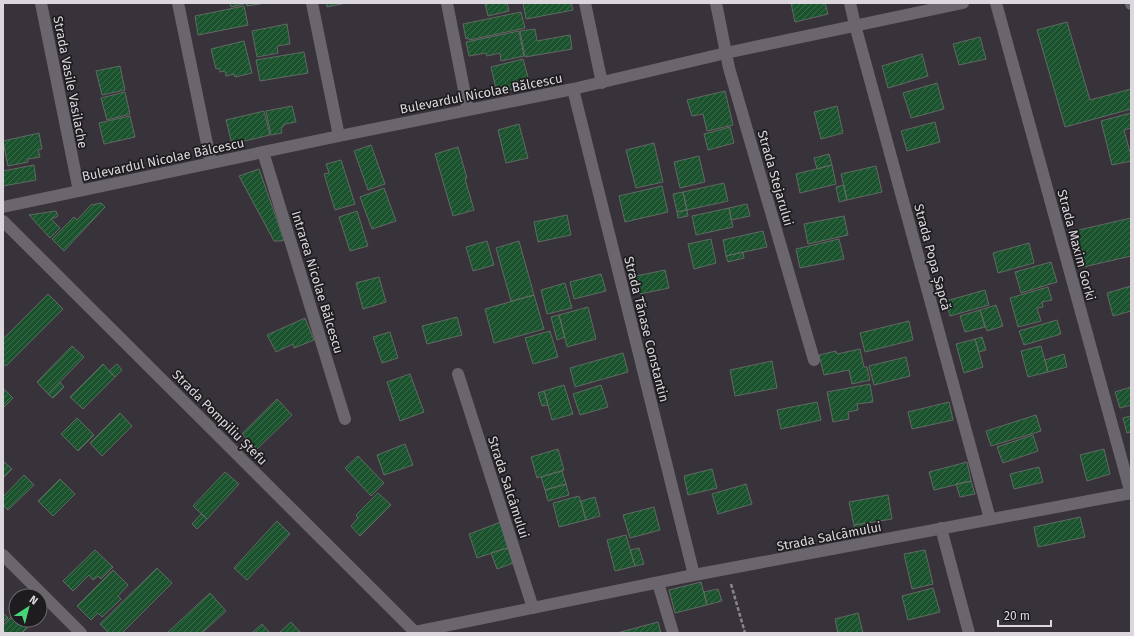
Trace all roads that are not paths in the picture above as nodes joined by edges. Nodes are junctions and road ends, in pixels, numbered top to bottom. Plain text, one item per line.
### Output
1 (41, 3) edge
2 (178, 3) edge
3 (312, 3) edge
4 (447, 3) edge
5 (585, 3) edge
6 (716, 3) edge
7 (850, 3) edge
8 (963, 3) edge
9 (996, 3) edge
10 (854, 25) junction
11 (726, 53) junction
12 (602, 83) junction
13 (573, 89) junction
14 (468, 110) junction
15 (339, 136) junction
16 (263, 152) junction
17 (211, 163) junction
18 (79, 190) junction
19 (3, 207) edge
20 (3, 221) edge
21 (814, 360) dead end
22 (458, 374) dead end
23 (345, 419) dead end
24 (1131, 493) edge
25 (990, 519) junction
26 (941, 528) junction
27 (3, 555) edge
28 (694, 575) junction
29 (658, 583) junction
30 (533, 608) junction
31 (81, 633) edge
32 (416, 633) edge
33 (673, 633) edge
34 (970, 633) edge

1 - 18 street, Strada Vasile Vasilache
2 - 17 street
3 - 15 street
4 - 14 street
5 - 12 street
6 - 11 street, Strada Stejarului
7 - 10 street, Strada Popa Șapcă
8 - 10 street, Bulevardul Nicolae Bălcescu
9 - 24 street, Strada Maxim Gorki
10 - 11 street, Bulevardul Nicolae Bălcescu
10 - 25 street, Strada Popa Șapcă
11 - 12 street, Bulevardul Nicolae Bălcescu
11 - 21 street, Strada Stejarului
12 - 13 street, Bulevardul Nicolae Bălcescu
13 - 14 street, Bulevardul Nicolae Bălcescu
13 - 28 street, Strada Tănase Constantin
14 - 15 street, Bulevardul Nicolae Bălcescu
15 - 16 street, Bulevardul Nicolae Bălcescu
16 - 17 street, Bulevardul Nicolae Bălcescu
16 - 23 street, Intrarea Nicolae Bălcescu
17 - 18 street, Bulevardul Nicolae Bălcescu
18 - 19 street, Bulevardul Nicolae Bălcescu
20 - 32 street, Strada Pompiliu Ștefu
22 - 30 street, Strada Salcâmului
24 - 25 street, Strada Salcâmului
25 - 26 street, Strada Salcâmului
26 - 28 street, Strada Salcâmului
26 - 34 street
27 - 31 street
28 - 29 street, Strada Salcâmului
29 - 30 street, Strada Salcâmului
29 - 33 street
30 - 32 street, Strada Salcâmului

